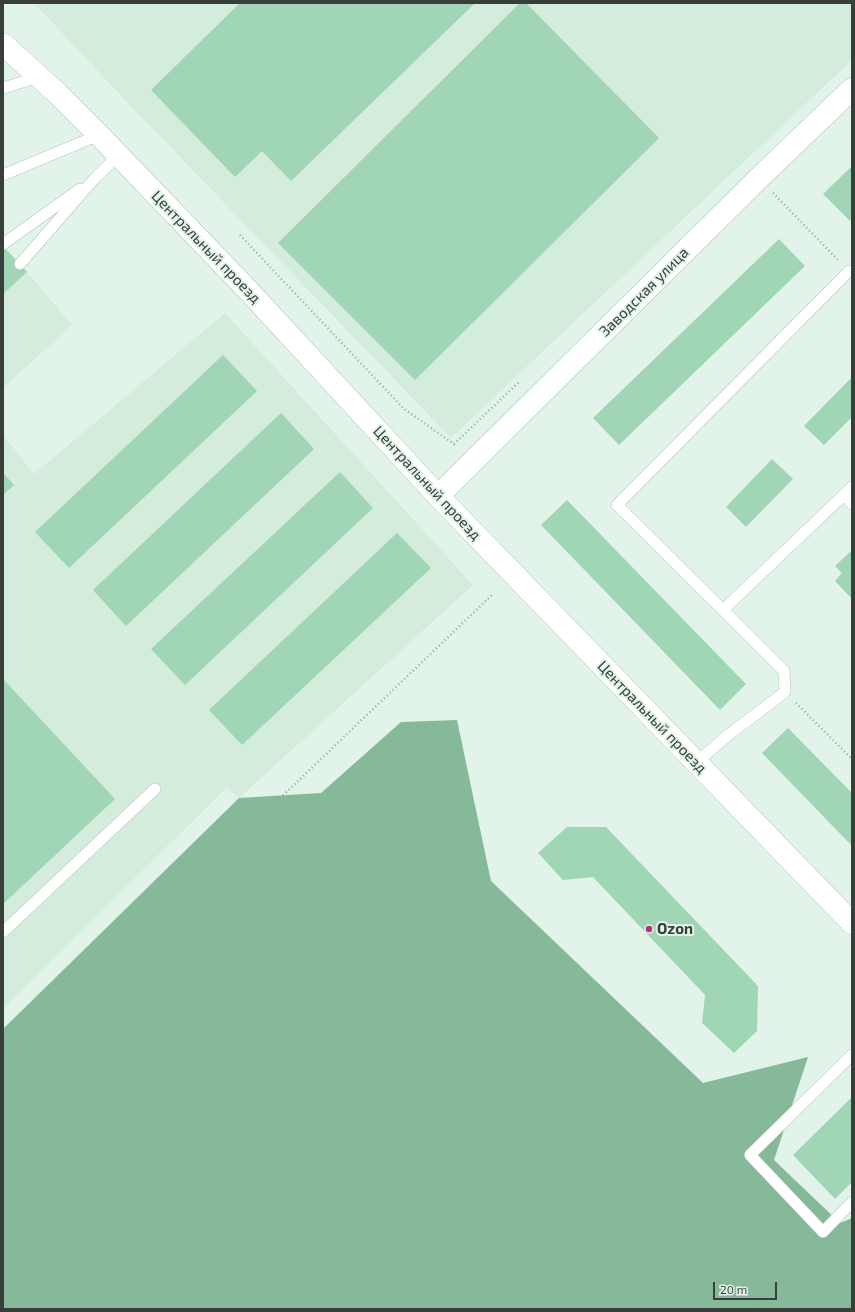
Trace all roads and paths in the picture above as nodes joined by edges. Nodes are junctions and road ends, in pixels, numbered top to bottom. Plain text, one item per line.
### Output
1 (3, 44) edge
2 (40, 77) junction
3 (3, 88) edge
4 (852, 89) edge
5 (99, 135) junction
6 (118, 156) junction
7 (3, 175) edge
8 (95, 178) junction
9 (759, 178) junction
10 (240, 235) dead end
11 (3, 244) edge
12 (20, 264) dead end
13 (849, 271) joint
14 (523, 379) dead end
15 (852, 487) edge
16 (844, 495) junction
17 (438, 496) junction
18 (852, 504) edge
19 (493, 594) dead end
20 (723, 610) junction
21 (785, 692) junction
22 (852, 759) edge
23 (697, 762) junction
24 (155, 789) dead end
25 (852, 923) edge
26 (3, 932) edge
27 (852, 1055) edge
28 (3, 1064) edge
29 (852, 1202) edge
30 (823, 1232) junction
31 (756, 1309) edge

1 - 2 main road, Центральный проезд
2 - 3 lane
2 - 5 main road, Центральный проезд
4 - 9 main road, Заводская улица
5 - 6 main road, Центральный проезд
5 - 7 lane
6 - 8 lane
6 - 17 main road, Центральный проезд
8 - 11 lane
8 - 12 lane
9 - 13 path
9 - 17 main road, Заводская улица
10 - 14 path
13 - 20 lane
15 - 16 lane
16 - 18 lane
16 - 20 lane
17 - 23 main road, Центральный проезд
19 - 28 path
20 - 21 lane
21 - 22 path
21 - 23 lane
23 - 25 main road, Центральный проезд
24 - 26 lane
27 - 30 lane
29 - 30 lane
30 - 31 path

